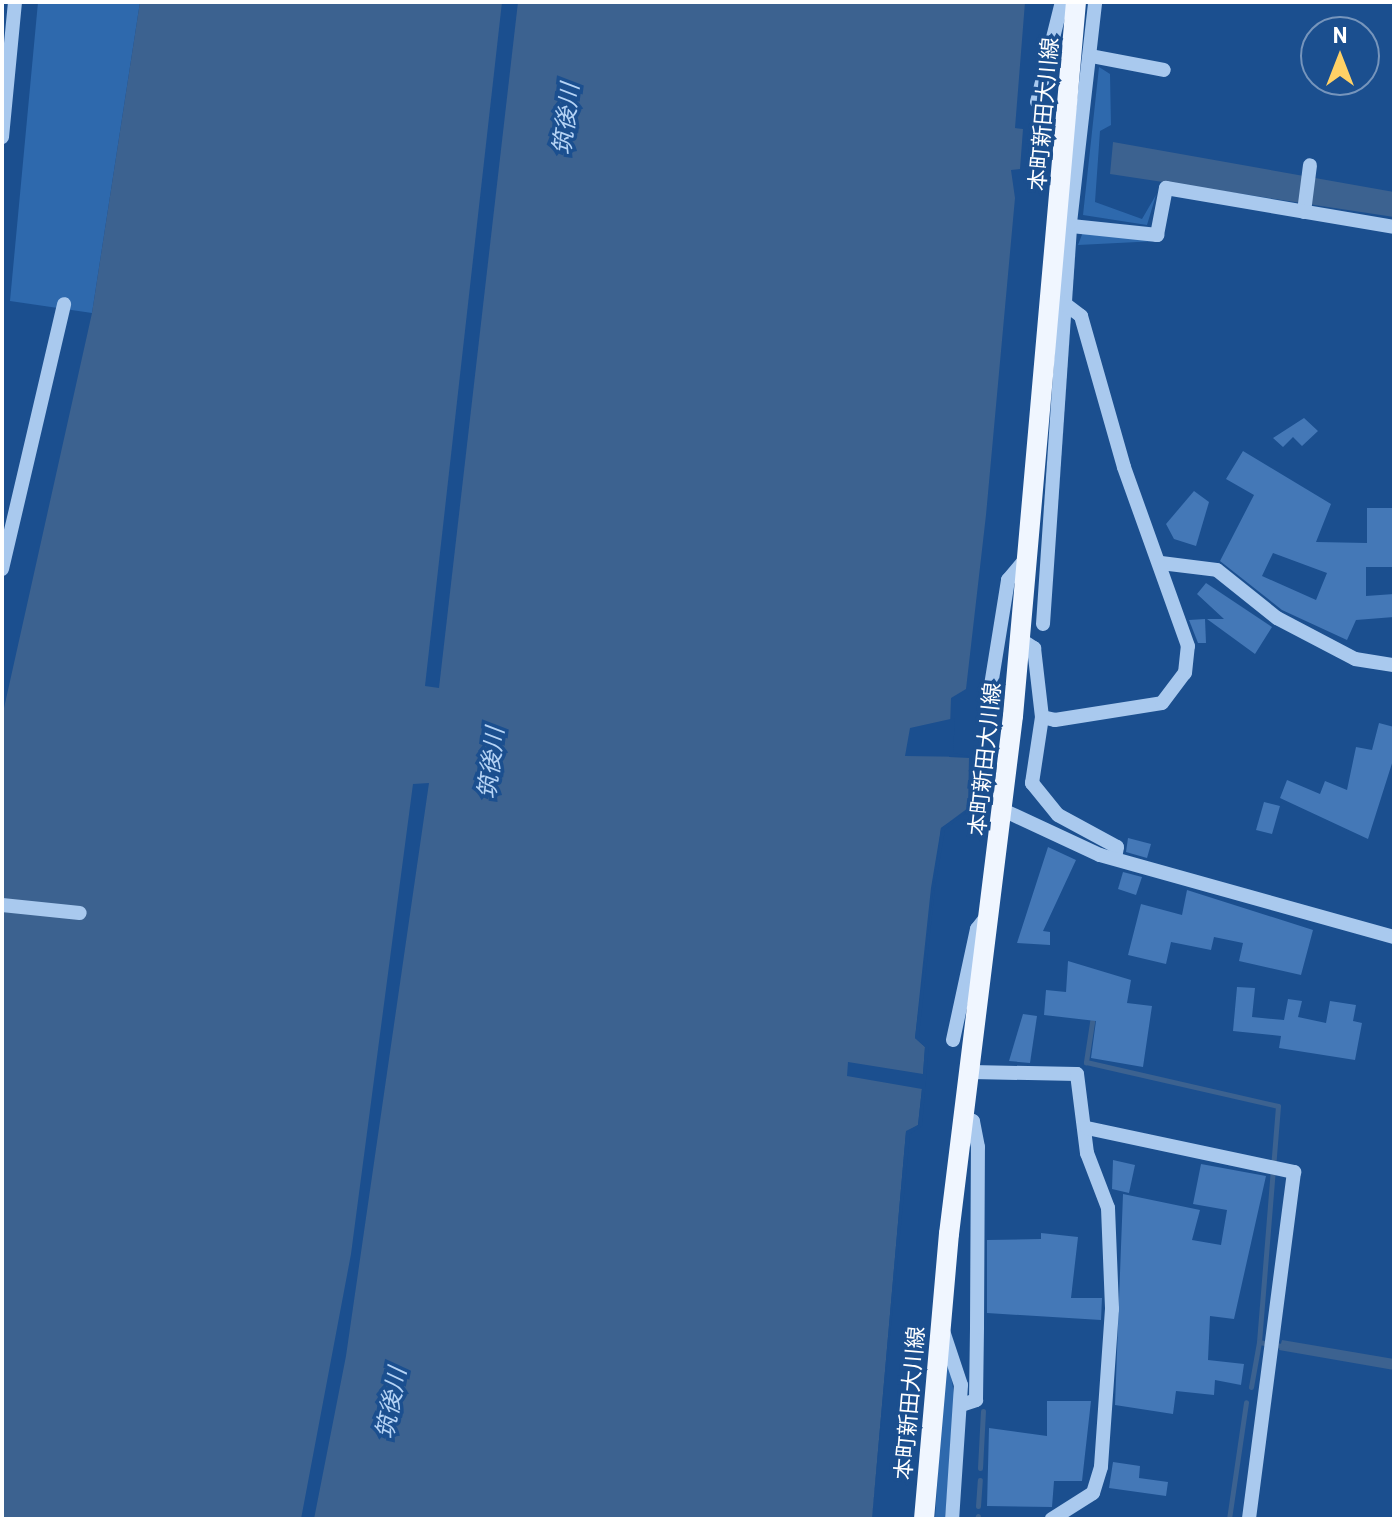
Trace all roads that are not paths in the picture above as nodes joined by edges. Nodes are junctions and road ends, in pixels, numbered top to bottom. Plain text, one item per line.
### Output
1 (15, 2) edge
2 (1062, 2) edge
3 (1076, 2) edge
4 (1095, 2) edge
5 (1091, 56) junction
6 (1164, 70) dead end
7 (1037, 102) dead end
8 (2, 137) edge
9 (1310, 165) dead end
10 (1304, 212) junction
11 (1064, 225) junction
12 (1394, 227) edge
13 (1058, 297) junction
14 (64, 304) dead end
15 (1025, 560) junction
16 (1161, 563) junction
17 (2, 569) edge
18 (1043, 624) dead end
19 (1020, 639) junction
20 (1394, 665) edge
21 (987, 710) dead end
22 (1042, 717) junction
23 (1003, 810) junction
24 (1115, 858) junction
25 (2, 905) edge
26 (992, 909) junction
27 (80, 913) dead end
28 (1394, 937) edge
29 (953, 1040) dead end
30 (972, 1072) junction
31 (965, 1118) junction
32 (1087, 1128) junction
33 (940, 1324) junction
34 (961, 1405) junction
35 (924, 1519) edge
36 (952, 1519) edge
37 (1052, 1519) edge
38 (1249, 1519) edge

1 - 8 street
2 - 7 street
3 - 11 main road, 本町新田大川線
4 - 5 street
5 - 6 street
5 - 11 street
9 - 10 street
10 - 11 street
10 - 12 street
11 - 13 main road, 本町新田大川線
13 - 15 main road, 本町新田大川線
13 - 16 street
13 - 18 street
14 - 17 street
15 - 19 main road, 本町新田大川線
15 - 21 street
16 - 20 street
16 - 22 street
19 - 22 street
19 - 23 main road, 本町新田大川線
22 - 24 street
23 - 24 street
23 - 26 main road, 本町新田大川線
24 - 28 street
25 - 27 street
26 - 29 street
26 - 30 main road, 本町新田大川線
30 - 31 main road, 本町新田大川線
30 - 32 street
31 - 33 main road, 本町新田大川線
31 - 34 street
32 - 37 street
32 - 38 street
33 - 34 street
33 - 35 main road, 本町新田大川線
34 - 36 street

